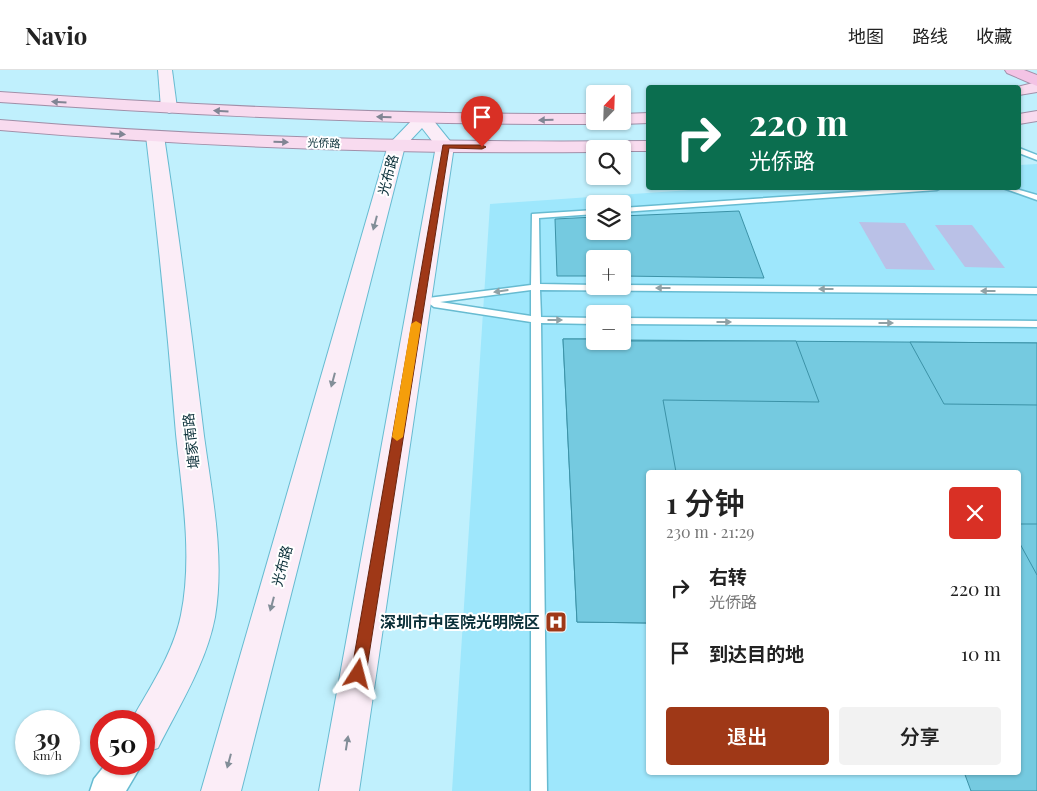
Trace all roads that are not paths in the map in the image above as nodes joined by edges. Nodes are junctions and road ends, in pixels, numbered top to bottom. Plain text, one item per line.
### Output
1 (165, 70) edge
2 (1012, 70) edge
3 (1037, 82) edge
4 (1037, 87) edge
5 (1021, 90) edge
6 (0, 97) edge
7 (169, 108) junction
8 (1037, 116) edge
9 (423, 118) junction
10 (646, 118) edge
11 (586, 119) edge
12 (631, 119) edge
13 (1021, 119) edge
14 (0, 125) edge
15 (155, 136) junction
16 (396, 145) junction
17 (446, 146) junction
18 (646, 146) edge
19 (1021, 151) edge
20 (1037, 158) edge
21 (908, 190) edge
22 (1013, 190) edge
23 (1037, 198) edge
24 (631, 209) edge
25 (586, 213) edge
26 (535, 287) junction
27 (1037, 291) edge
28 (420, 302) junction
29 (535, 320) junction
30 (586, 321) edge
31 (631, 321) edge
32 (1037, 324) edge
33 (155, 715) edge
34 (118, 775) edge
35 (106, 791) edge
36 (221, 791) edge
37 (339, 791) edge
38 (539, 791) edge

1 - 7 main road
2 - 3 highway
4 - 5 main road
7 -> 6 main road
9 -> 7 main road
8 - 13 main road
11 -> 9 main road
9 - 16 main road, 光布路
9 - 17 main road
10 - 12 main road
14 -> 15 main road, 光侨路
15 -> 16 main road, 光侨路
15 - 33 main road, 塘家南路
16 - 17 main road, 光侨路
16 -> 36 main road, 光布路
17 - 18 main road, 光侨路
17 - 28 main road
19 - 20 lane
21 - 24 lane
22 - 23 lane
25 - 26 lane
27 -> 26 lane
26 -> 28 lane
26 - 29 lane
28 - 29 lane
37 -> 28 main road
29 -> 30 lane
29 - 38 lane
31 -> 32 lane
34 - 35 street

